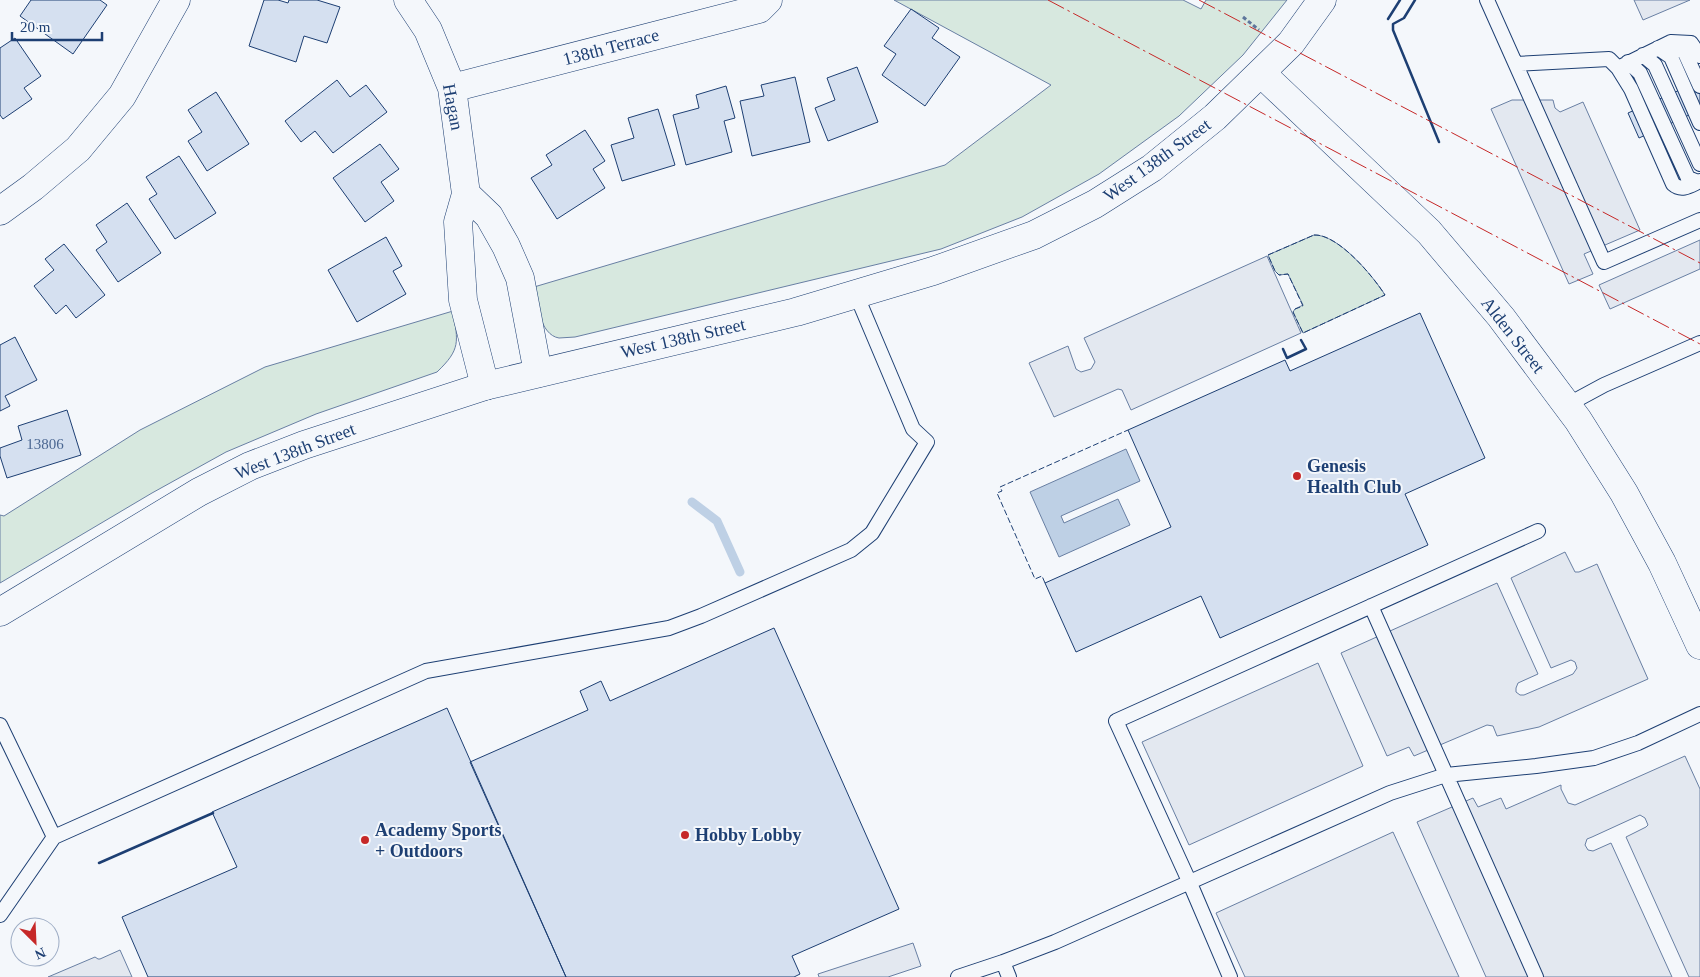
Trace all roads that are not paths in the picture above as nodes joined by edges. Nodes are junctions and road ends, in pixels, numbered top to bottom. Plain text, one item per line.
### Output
1 (176, 0) edge
2 (408, 0) edge
3 (768, 0) edge
4 (1322, 0) edge
5 (1487, 0) edge
6 (1664, 45) junction
7 (1643, 55) junction
8 (1700, 56) edge
9 (1516, 64) junction
10 (1623, 65) junction
11 (1261, 73) junction
12 (1700, 86) edge
13 (452, 88) junction
14 (1700, 123) edge
15 (1700, 164) edge
16 (1699, 182) edge
17 (466, 194) junction
18 (0, 211) edge
19 (1700, 220) edge
20 (856, 294) junction
21 (1700, 342) edge
22 (538, 373) junction
23 (485, 386) junction
24 (1567, 405) junction
25 (1538, 531) dead end
26 (1371, 606) junction
27 (0, 612) edge
28 (1700, 645) edge
29 (1700, 714) edge
30 (0, 725) edge
31 (1446, 775) junction
32 (54, 837) junction
33 (1189, 881) junction
34 (0, 915) edge
35 (1003, 962) junction
36 (958, 977) edge
37 (1009, 977) edge
38 (1230, 977) edge
39 (1536, 977) edge

1 - 18 street
2 - 13 street, Hagan
3 - 13 street, 138th Terrace
4 - 11 street, West 138th Street
5 - 9 lane
6 - 7 lane
6 - 8 lane
6 - 12 lane
6 - 14 lane
7 - 10 lane
7 - 15 lane
9 - 10 lane
9 - 19 lane
10 - 16 lane
11 - 20 street, West 138th Street
11 - 24 street, Alden Street
13 - 17 street, Hagan
17 - 22 street
17 - 23 street, Hagan
20 - 22 street, West 138th Street
20 - 32 lane
21 - 24 lane
22 - 23 street, West 138th Street
23 - 27 street, West 138th Street
24 - 28 street, Alden Street
25 - 26 lane
26 - 31 lane
26 - 33 lane
29 - 31 lane
30 - 32 lane
31 - 33 lane
31 - 39 lane
32 - 34 lane
33 - 35 lane
33 - 38 lane
35 - 36 lane
35 - 37 lane

